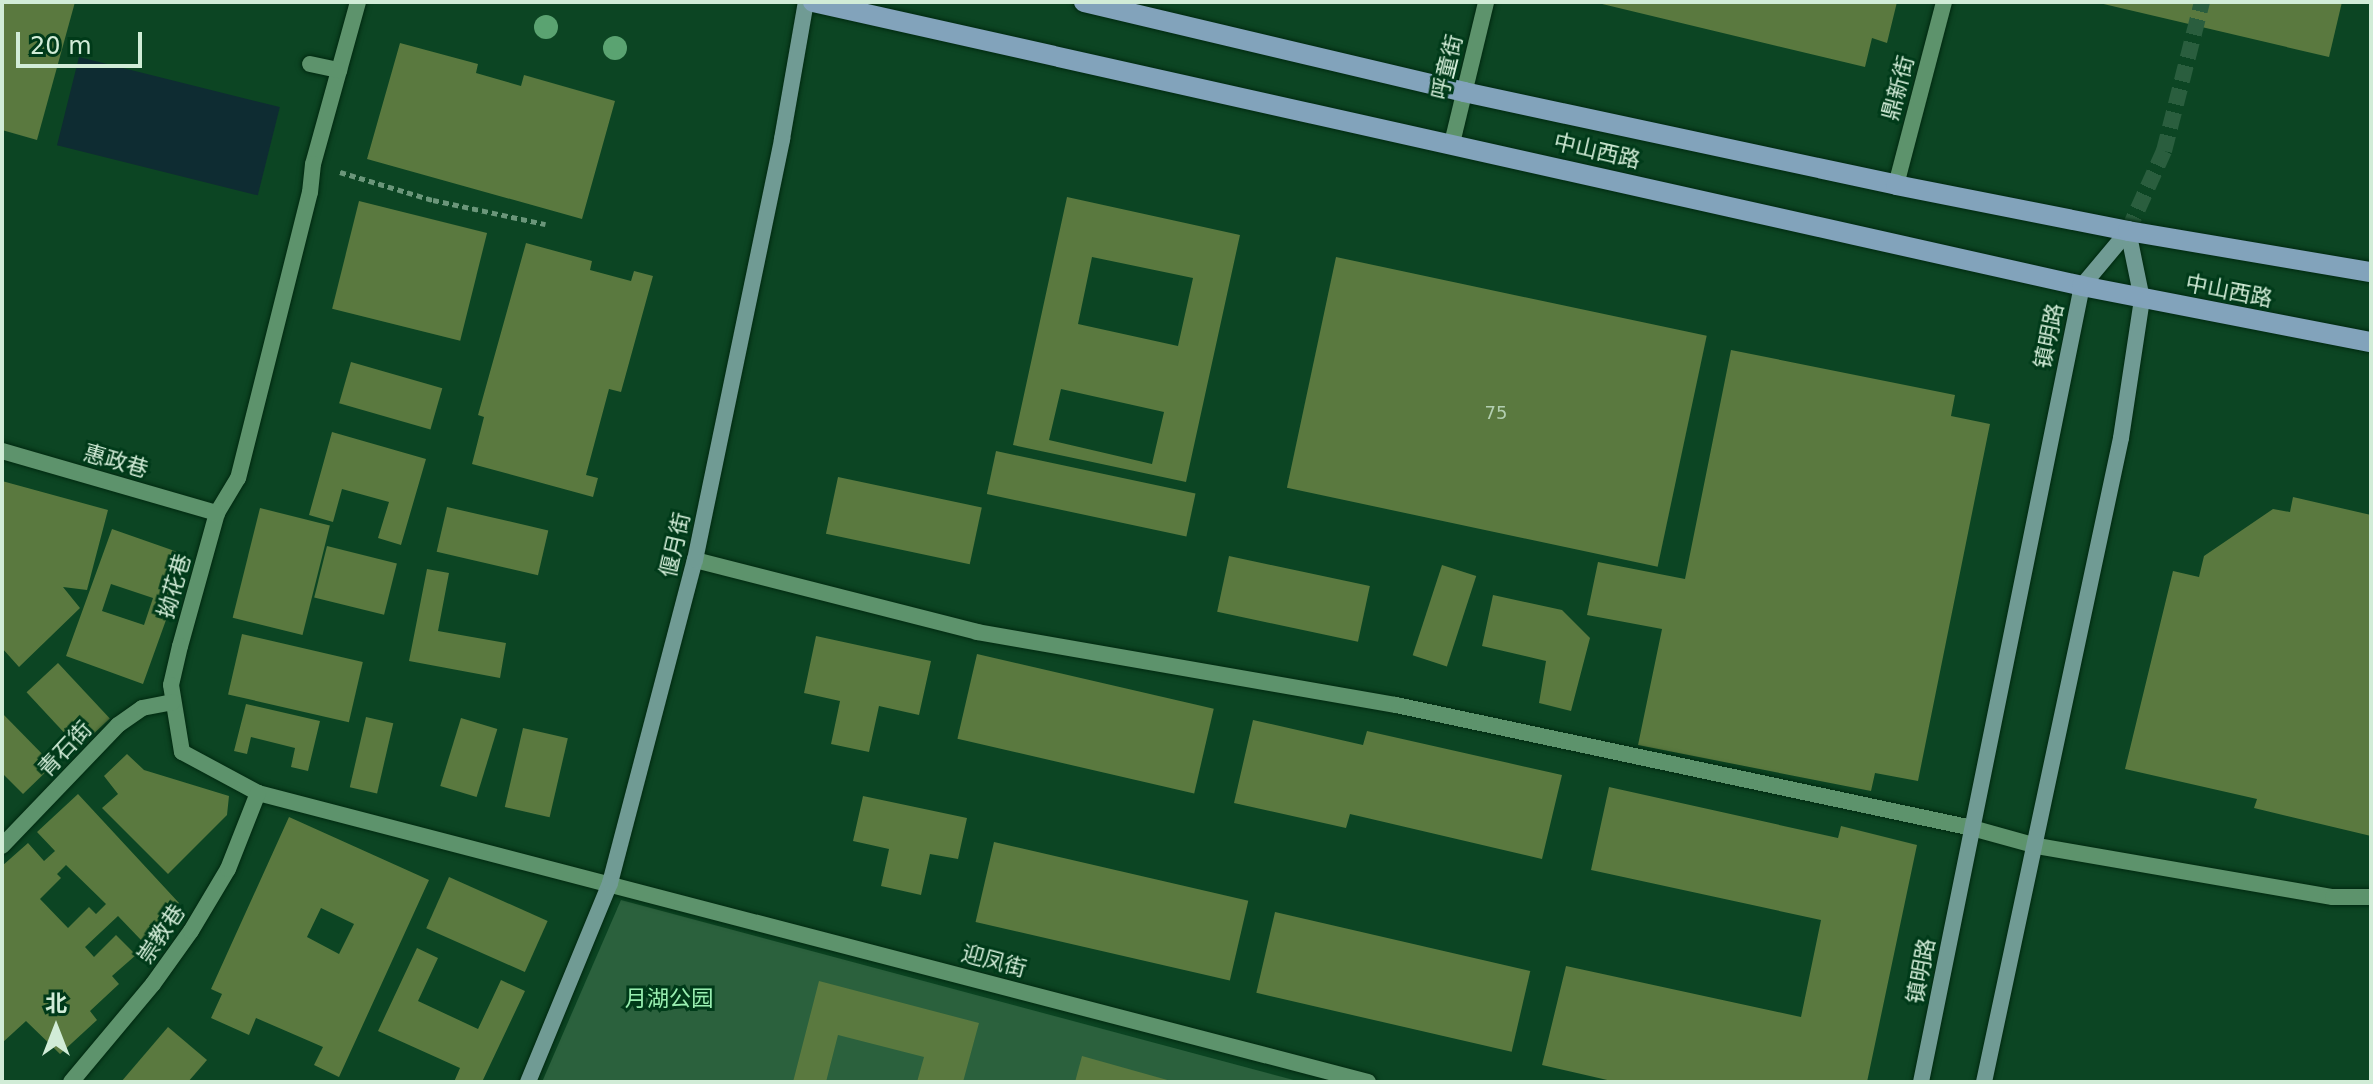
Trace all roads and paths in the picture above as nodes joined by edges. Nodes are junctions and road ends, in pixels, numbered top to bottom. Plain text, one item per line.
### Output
1 (358, 2) edge
2 (806, 2) edge
3 (813, 2) edge
4 (1084, 2) edge
5 (1486, 2) edge
6 (1944, 2) edge
7 (310, 64) dead end
8 (339, 70) junction
9 (1464, 92) junction
10 (1452, 143) junction
11 (313, 164) junction
12 (1896, 185) junction
13 (545, 224) dead end
14 (2128, 231) junction
15 (2371, 272) edge
16 (2082, 286) junction
17 (2142, 299) junction
18 (2371, 342) edge
19 (2, 451) edge
20 (217, 513) junction
21 (695, 560) junction
22 (172, 702) junction
23 (258, 793) junction
24 (1972, 828) junction
25 (2, 846) edge
26 (2037, 846) junction
27 (610, 883) junction
28 (2371, 897) edge
29 (71, 1082) edge
30 (528, 1082) edge
31 (1368, 1082) edge
32 (1921, 1082) edge
33 (1984, 1082) edge

1 - 8 street, 拗花巷
2 - 21 main road, 偃月街
3 - 10 main road, 中山西路
4 - 9 main road, 中山西路
5 - 9 street, 呼童街
6 - 12 street, 鼎新街
7 - 8 street
8 - 11 street, 拗花巷
9 - 10 street, 呼童街
9 - 12 main road, 中山西路
10 - 16 main road, 中山西路
11 - 13 path
11 - 20 street, 拗花巷
12 - 14 main road, 中山西路
14 - 15 main road, 中山西路
14 - 16 main road, 镇明路
14 - 17 main road
16 - 17 main road, 中山西路
16 - 24 main road, 镇明路
17 - 18 main road, 中山西路
17 - 26 main road
19 - 20 street, 惠政巷
20 - 22 street, 拗花巷
21 - 24 street
21 - 27 main road, 偃月街
22 - 23 street, 拗花巷
22 - 25 street, 青石街
23 - 27 street, 拗花巷
23 - 29 street, 崇教巷
24 - 26 street
24 - 32 main road, 镇明路
26 - 28 street
26 - 33 main road
27 - 30 main road, 偃月街
27 - 31 street, 迎凤街

